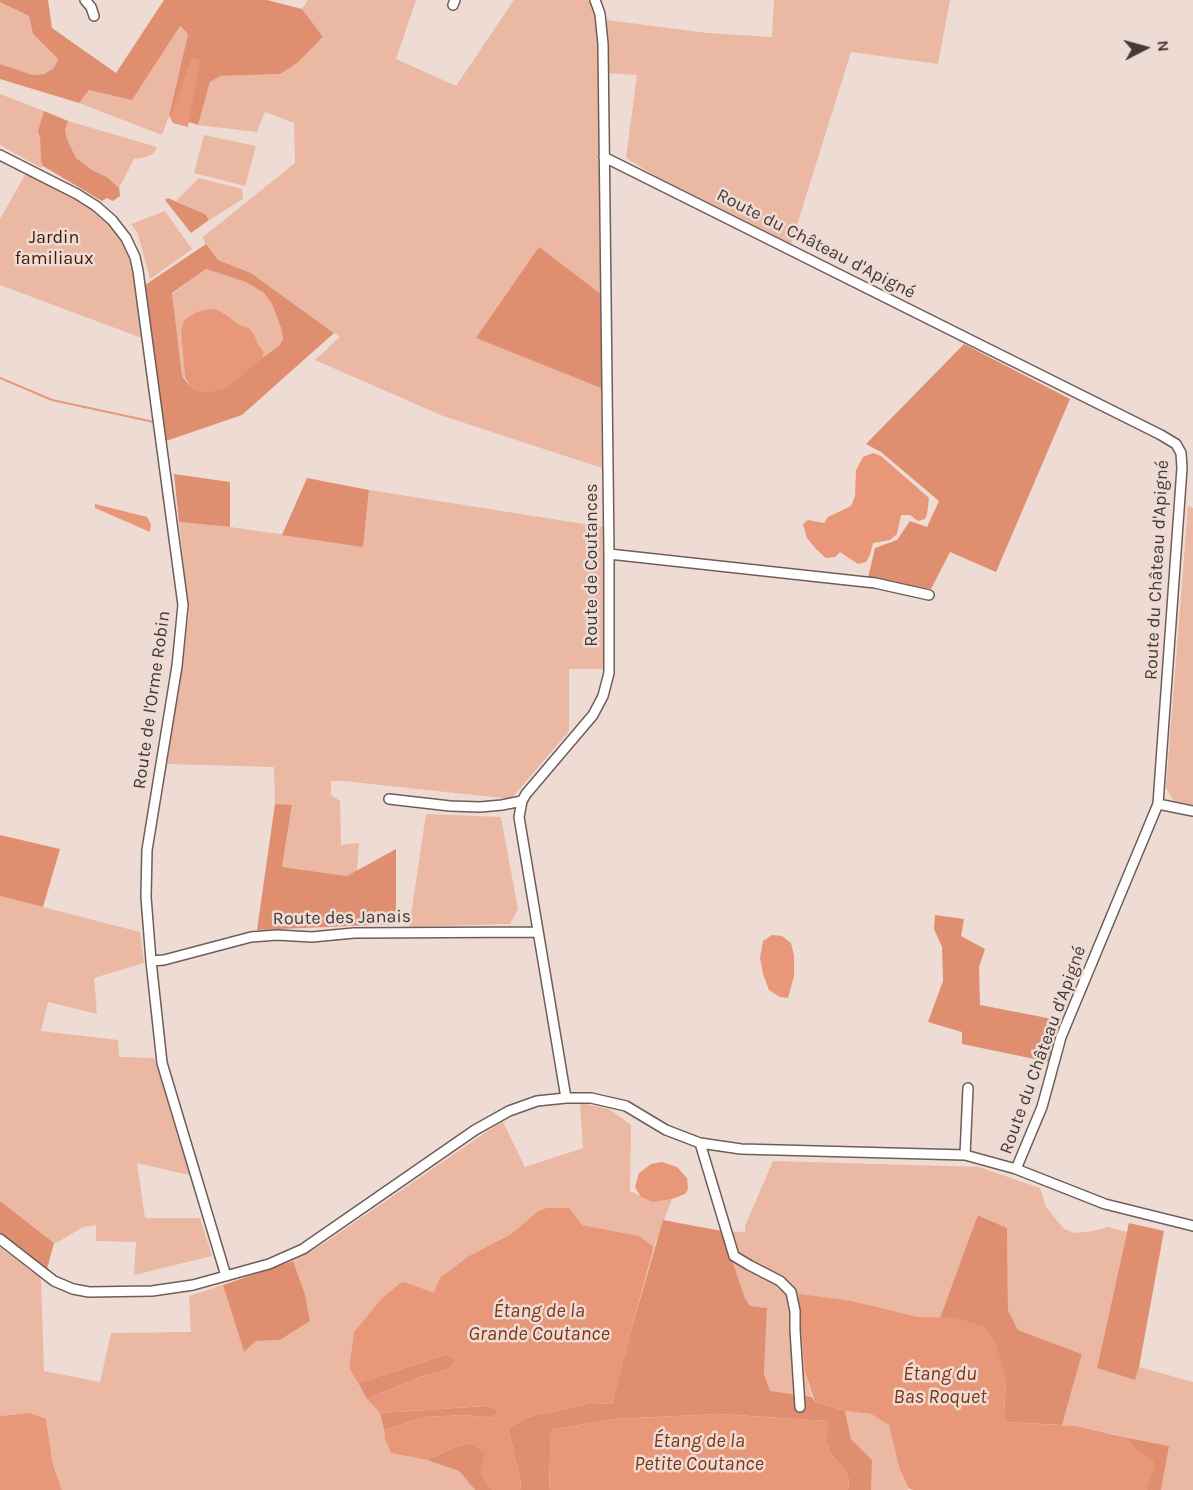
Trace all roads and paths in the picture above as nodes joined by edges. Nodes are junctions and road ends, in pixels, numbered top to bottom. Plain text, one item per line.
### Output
1 (595, 0) edge
2 (87, 1) edge
3 (94, 16) dead end
4 (0, 155) edge
5 (604, 157) junction
6 (609, 554) junction
7 (929, 595) dead end
8 (389, 799) dead end
9 (522, 801) junction
10 (1158, 804) junction
11 (1193, 811) edge
12 (537, 932) junction
13 (151, 961) junction
14 (968, 1088) dead end
15 (566, 1098) junction
16 (700, 1143) junction
17 (965, 1155) junction
18 (1016, 1168) junction
19 (1193, 1226) edge
20 (0, 1239) edge
21 (226, 1275) junction
22 (800, 1407) dead end

1 - 5 street, Route de Coutances
2 - 3 street
4 - 13 street, Route de l'Orme Robin
5 - 6 street, Route de Coutances
5 - 10 street, Route du Château d'Apigné
6 - 7 street
6 - 9 street, Route de Coutances
8 - 9 street
9 - 12 street
10 - 11 street
10 - 18 street, Route du Château d'Apigné
12 - 13 street, Route des Janais
12 - 15 street
13 - 21 street, Route de l'Orme Robin
14 - 17 street
15 - 16 street
15 - 21 street
16 - 17 street
16 - 22 street
17 - 18 street
18 - 19 street
20 - 21 street

